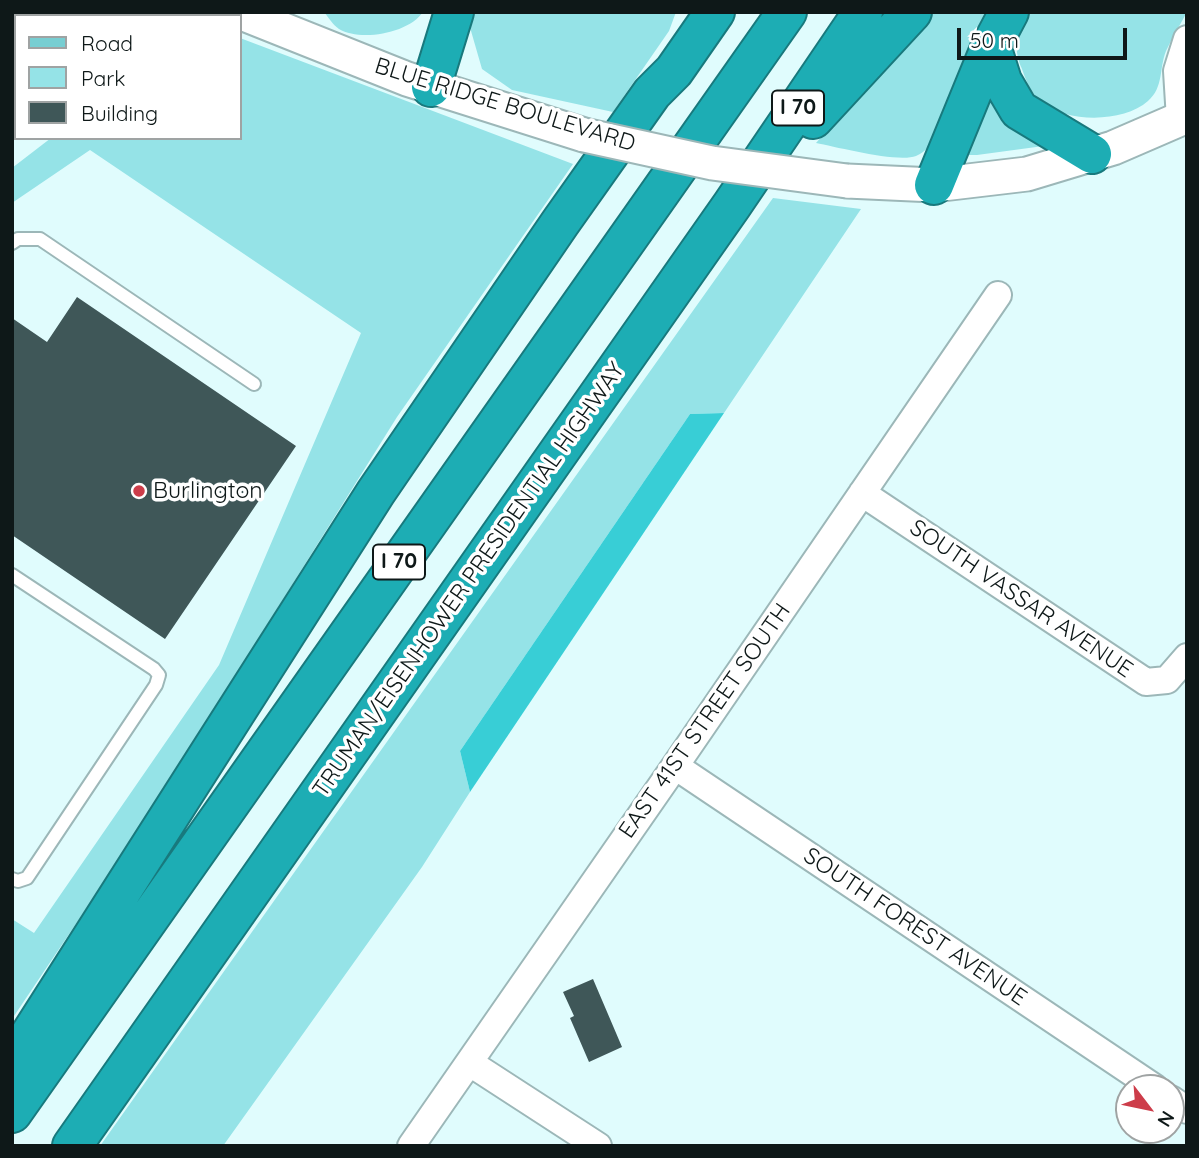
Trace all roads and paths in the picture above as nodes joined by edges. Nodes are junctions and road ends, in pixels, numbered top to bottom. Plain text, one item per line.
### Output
1 (239, 12) edge
2 (454, 12) edge
3 (694, 12) edge
4 (715, 12) edge
5 (787, 12) edge
6 (863, 12) edge
7 (912, 12) edge
8 (1009, 12) edge
9 (1187, 39) edge
10 (991, 46) junction
11 (431, 87) junction
12 (652, 93) junction
13 (1183, 118) edge
14 (1092, 154) junction
15 (934, 185) junction
16 (732, 205) junction
17 (12, 243) edge
18 (998, 295) dead end
19 (254, 384) dead end
20 (862, 493) junction
21 (12, 575) edge
22 (1184, 661) edge
23 (675, 766) junction
24 (12, 878) edge
25 (12, 1063) edge
26 (470, 1063) junction
27 (1134, 1074) edge
28 (12, 1113) edge
29 (72, 1146) edge
30 (411, 1146) edge
31 (598, 1146) edge

1 - 11 street, BLUE RIDGE BOULEVARD
2 - 11 highway
3 - 12 highway
4 - 12 highway
5 - 28 highway, I 70
6 - 16 highway, TRUMAN/EISENHOWER PRESIDENTIAL HIGHWAY / I 70
7 - 16 highway
8 - 10 highway
9 - 13 street
10 - 14 highway
10 - 15 highway
11 - 15 street, BLUE RIDGE BOULEVARD, bridge
12 - 25 highway
13 - 14 street, BLUE RIDGE BOULEVARD
14 - 15 street, BLUE RIDGE BOULEVARD
16 - 29 highway, TRUMAN/EISENHOWER PRESIDENTIAL HIGHWAY / I 70
17 - 19 lane
18 - 20 street, EAST 41ST STREET SOUTH
20 - 22 street, SOUTH VASSAR AVENUE
20 - 23 street, EAST 41ST STREET SOUTH
21 - 24 lane
23 - 26 street, EAST 41ST STREET SOUTH
23 - 27 street, SOUTH FOREST AVENUE
26 - 30 street, EAST 41ST STREET SOUTH
26 - 31 street

